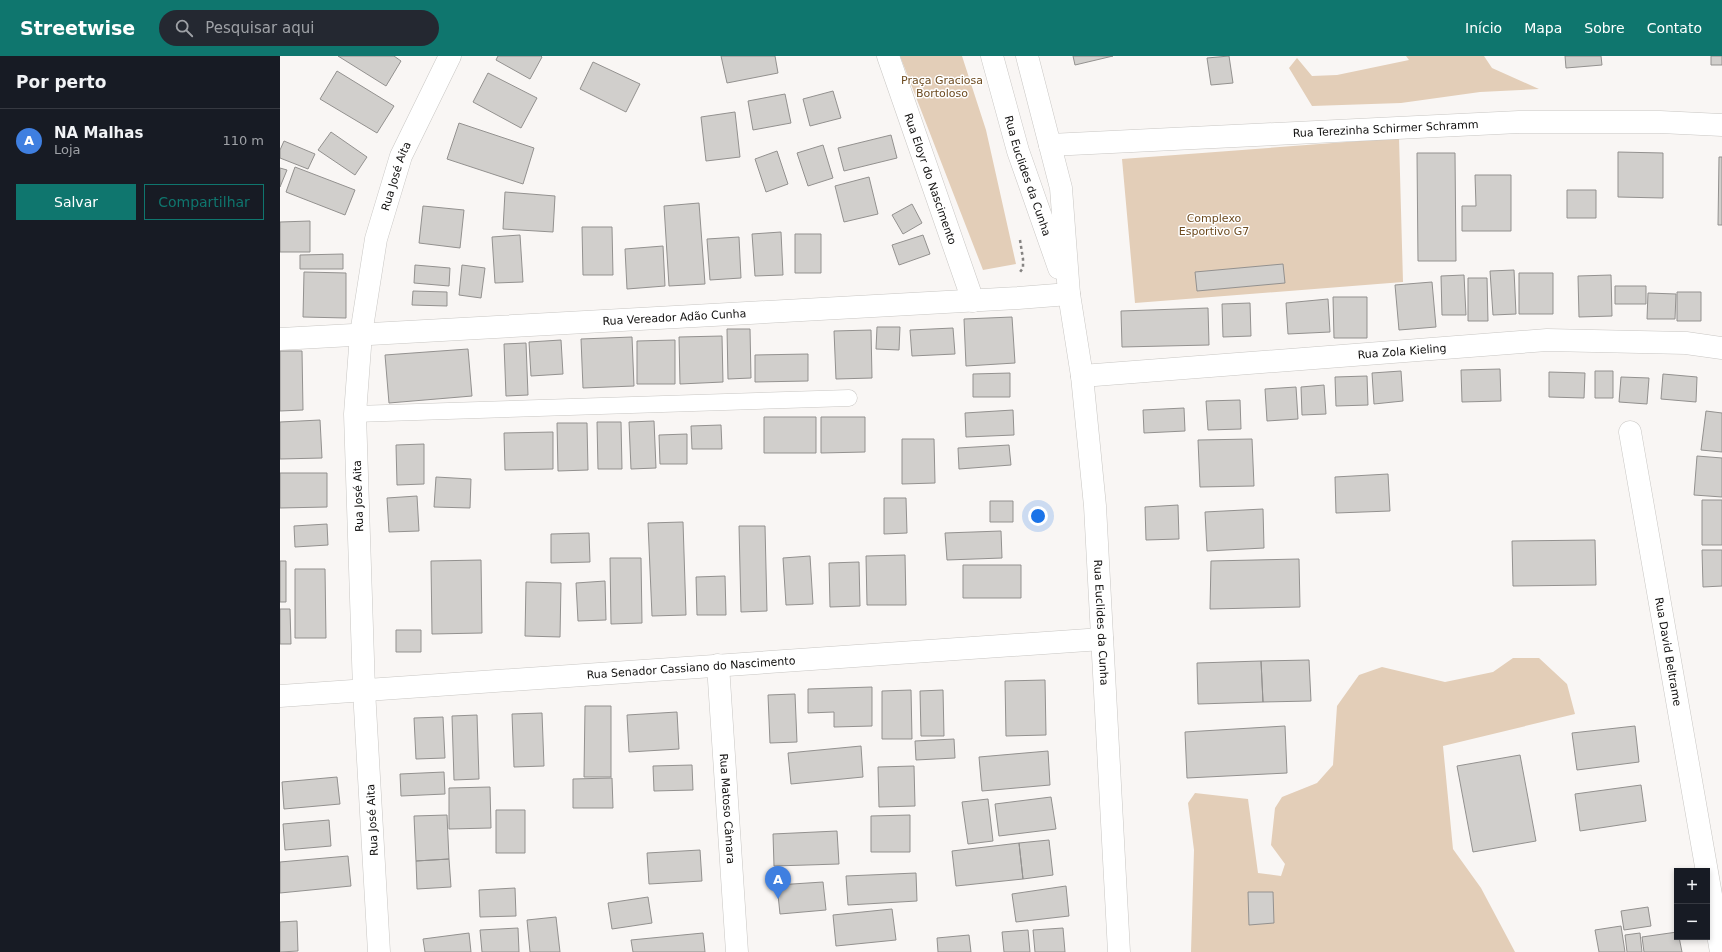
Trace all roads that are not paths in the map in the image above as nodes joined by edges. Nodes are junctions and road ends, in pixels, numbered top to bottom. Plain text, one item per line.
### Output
1 (450, 56) edge
2 (888, 56) edge
3 (992, 56) edge
4 (1027, 56) edge
5 (1011, 124) junction
6 (1722, 125) edge
7 (1050, 145) junction
8 (1069, 294) junction
9 (973, 301) junction
10 (361, 334) junction
11 (280, 339) edge
12 (1722, 348) edge
13 (1082, 376) junction
14 (849, 398) dead end
15 (355, 414) junction
16 (1630, 432) dead end
17 (1102, 639) junction
18 (718, 665) junction
19 (364, 690) junction
20 (280, 696) edge
21 (379, 952) edge
22 (737, 952) edge
23 (1119, 952) edge
24 (1721, 952) edge

1 - 10 street, Rua José Aita
2 - 9 street, Rua Eloyr do Nascimento
3 - 5 street, Rua Euclides da Cunha
4 - 7 street, Rua Euclides da Cunha
5 - 7 street, Rua Terezinha Schirmer Schramm
5 - 8 street, Rua Euclides da Cunha
6 - 7 street, Rua Terezinha Schirmer Schramm
7 - 8 street, Rua Euclides da Cunha
8 - 9 street, Rua Vereador Adão Cunha
8 - 13 street, Rua Euclides da Cunha
9 - 10 street, Rua Vereador Adão Cunha
10 - 11 street, Rua Vereador Adão Cunha
10 - 15 street, Rua José Aita
12 - 13 street, Rua Zola Kieling
13 - 17 street, Rua Euclides da Cunha
14 - 15 lane
15 - 19 street, Rua José Aita
16 - 24 street, Rua David Beltrame
17 - 18 street, Rua Senador Cassiano do Nascimento
17 - 23 street, Rua Euclides da Cunha
18 - 19 street, Rua Senador Cassiano do Nascimento
18 - 22 street, Rua Matoso Câmara
19 - 20 street, Rua Senador Cassiano do Nascimento
19 - 21 street, Rua José Aita

